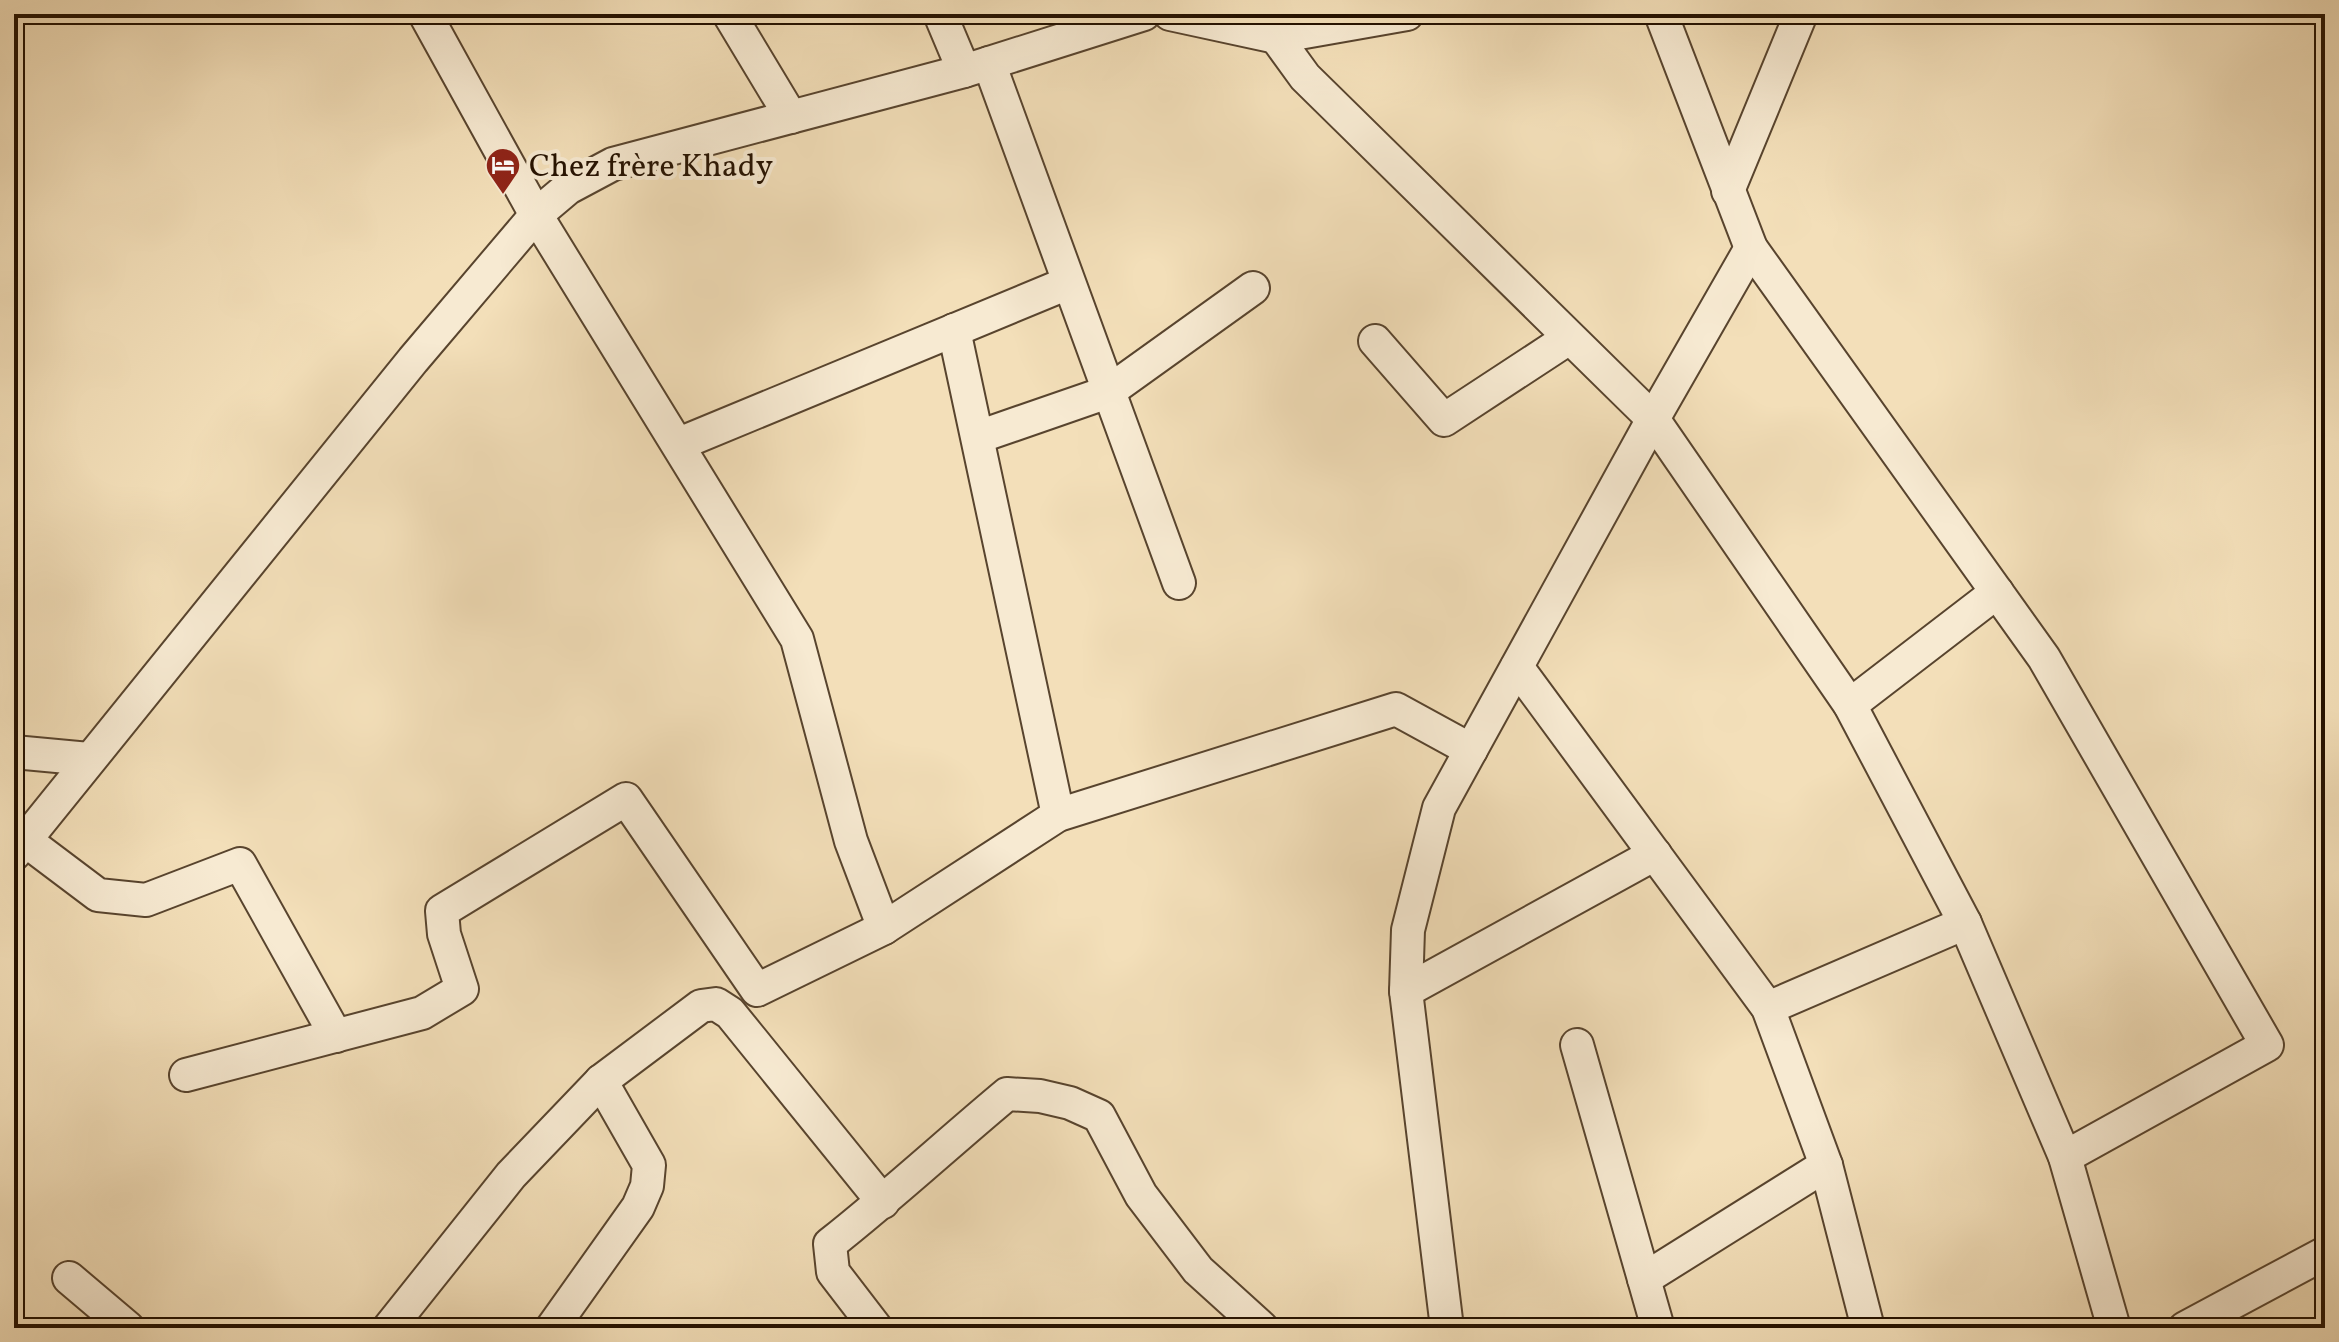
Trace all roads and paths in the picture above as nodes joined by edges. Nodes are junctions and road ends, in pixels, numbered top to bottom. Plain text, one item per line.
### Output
1 (425, 14) edge
2 (729, 14) edge
3 (940, 14) edge
4 (1144, 14) edge
5 (1170, 14) edge
6 (1407, 14) edge
7 (1661, 14) edge
8 (1801, 14) edge
9 (1276, 37) junction
10 (976, 67) junction
11 (791, 117) junction
12 (1728, 191) junction
13 (536, 215) junction
14 (1751, 248) junction
15 (1068, 283) junction
16 (1253, 288) dead end
17 (954, 330) junction
18 (1569, 338) junction
19 (1375, 341) dead end
20 (1108, 392) junction
21 (1653, 419) junction
22 (978, 437) junction
23 (679, 444) junction
24 (1179, 583) dead end
25 (1997, 592) junction
26 (1517, 667) junction
27 (1850, 705) junction
28 (1471, 750) junction
29 (14, 752) edge
30 (89, 759) junction
31 (1058, 815) junction
32 (20, 847) edge
33 (1655, 854) junction
34 (1965, 923) junction
35 (884, 928) junction
36 (1406, 991) junction
37 (1768, 1008) junction
38 (336, 1036) junction
39 (1577, 1045) dead end
40 (186, 1075) dead end
41 (601, 1081) junction
42 (2065, 1157) junction
43 (1826, 1165) junction
44 (883, 1202) junction
45 (2325, 1253) edge
46 (69, 1278) dead end
47 (1644, 1279) junction
48 (128, 1328) edge
49 (389, 1328) edge
50 (552, 1328) edge
51 (876, 1328) edge
52 (1262, 1328) edge
53 (1447, 1328) edge
54 (1658, 1328) edge
55 (1868, 1328) edge
56 (2114, 1328) edge
57 (2185, 1328) edge

1 - 13 street
2 - 11 street
3 - 10 street
4 - 10 street
5 - 9 street
6 - 9 street
7 - 12 street
8 - 12 street
9 - 18 street
10 - 11 street
10 - 15 street
11 - 13 street
12 - 14 street
13 - 23 street
13 - 30 street
14 - 21 street
14 - 25 street
15 - 17 street
15 - 20 street
16 - 20 street
17 - 22 street
17 - 23 street
18 - 19 street
18 - 21 street
20 - 22 street
20 - 24 street
21 - 26 street
21 - 27 street
22 - 31 street
23 - 35 street
25 - 27 street
25 - 42 street
26 - 28 street
26 - 33 street
27 - 34 street
28 - 31 street
28 - 36 street
29 - 30 street
30 - 32 street
31 - 35 street
32 - 38 street
33 - 36 street
33 - 37 street
34 - 37 street
34 - 42 street
35 - 38 street
36 - 53 street
37 - 43 street
38 - 40 street
39 - 47 street
41 - 44 street
41 - 49 street
41 - 50 street
42 - 56 street
43 - 47 street
43 - 55 street
44 - 51 street
44 - 52 street
45 - 57 street
46 - 48 street
47 - 54 street

